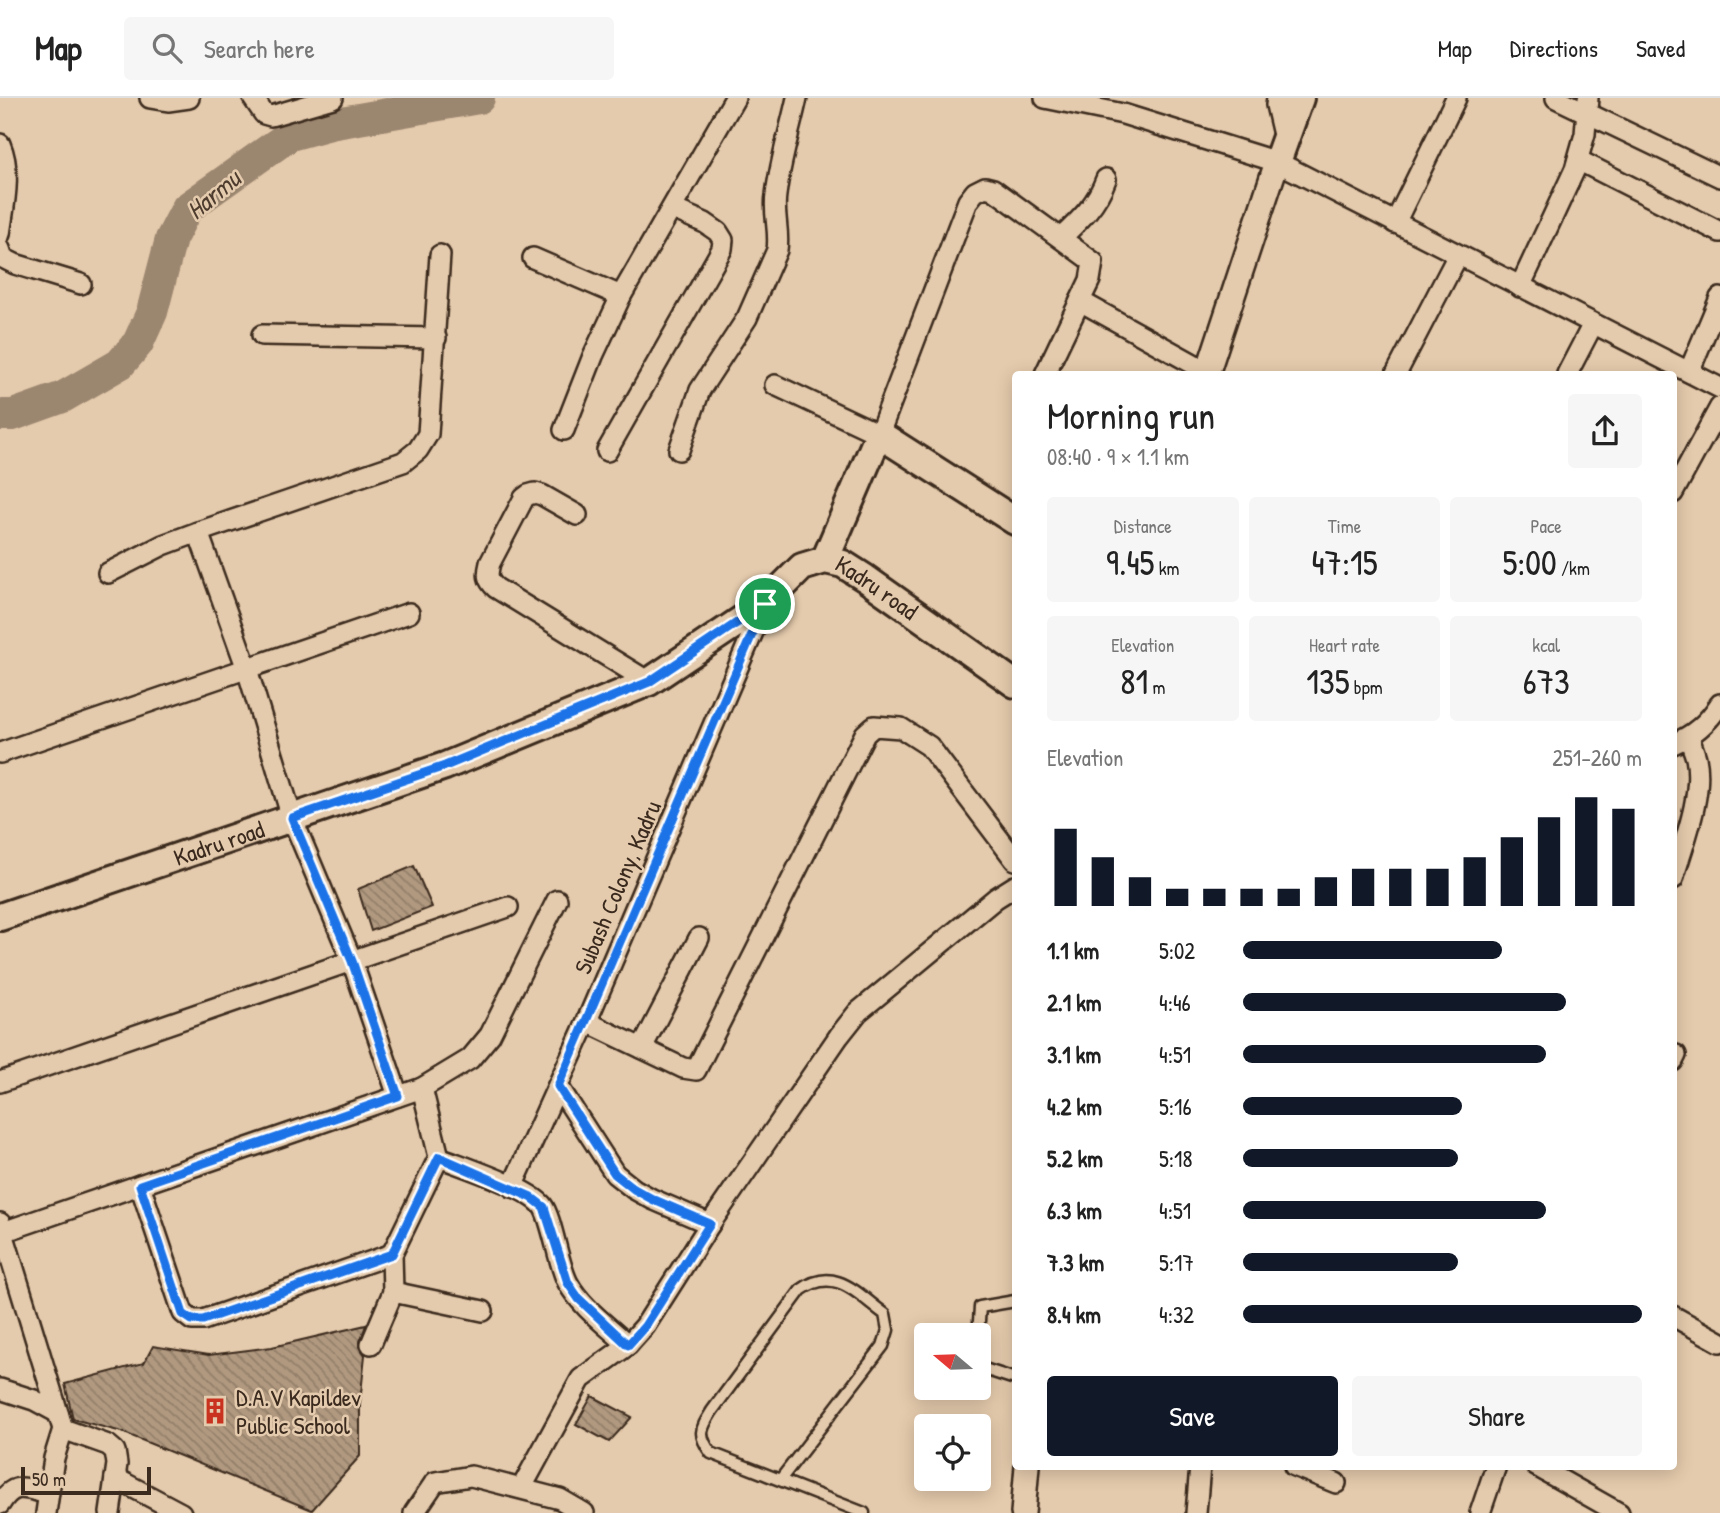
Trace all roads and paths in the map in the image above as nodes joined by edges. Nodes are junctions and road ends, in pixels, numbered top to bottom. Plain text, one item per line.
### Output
1 (150, 98) edge
2 (189, 98) edge
3 (253, 98) edge
4 (333, 98) edge
5 (735, 98) edge
6 (797, 98) edge
7 (1045, 98) edge
8 (1277, 98) edge
9 (1300, 98) edge
10 (1456, 98) edge
11 (1556, 98) edge
12 (1586, 105) edge
13 (0, 144) edge
14 (1280, 150) junction
15 (1578, 160) junction
16 (1720, 177) edge
17 (1106, 179) dead end
18 (673, 209) junction
19 (1395, 223) junction
20 (1720, 232) edge
21 (0, 234) edge
22 (1061, 239) junction
23 (0, 249) edge
24 (440, 255) dead end
25 (1458, 255) junction
26 (533, 258) dead end
27 (81, 284) dead end
28 (1520, 287) junction
29 (621, 296) junction
30 (1720, 298) edge
31 (1080, 301) junction
32 (1594, 324) junction
33 (261, 335) dead end
34 (436, 338) junction
35 (1046, 371) edge
36 (1204, 371) edge
37 (1209, 371) edge
38 (1398, 371) edge
39 (1568, 371) edge
40 (1689, 372) junction
41 (775, 384) dead end
42 (1720, 388) edge
43 (1720, 407) edge
44 (564, 430) dead end
45 (879, 434) junction
46 (679, 450) dead end
47 (607, 452) dead end
48 (1677, 486) edge
49 (577, 515) dead end
50 (1012, 519) edge
51 (198, 532) junction
52 (825, 560) junction
53 (108, 573) dead end
54 (765, 604) junction
55 (409, 613) dead end
56 (247, 669) junction
57 (649, 682) junction
58 (1012, 682) edge
59 (1720, 704) edge
60 (1681, 741) edge
61 (0, 753) edge
62 (292, 818) junction
63 (1012, 856) edge
64 (1677, 865) edge
65 (1012, 888) edge
66 (557, 900) dead end
67 (508, 907) dead end
68 (0, 918) edge
69 (699, 938) dead end
70 (352, 961) junction
71 (587, 1021) junction
72 (642, 1048) junction
73 (0, 1082) edge
74 (558, 1086) junction
75 (422, 1088) junction
76 (398, 1096) junction
77 (439, 1157) junction
78 (140, 1185) junction
79 (512, 1187) junction
80 (710, 1224) junction
81 (1, 1229) edge
82 (392, 1254) junction
83 (393, 1292) junction
84 (1012, 1302) edge
85 (483, 1311) dead end
86 (1677, 1318) edge
87 (979, 1323) edge
88 (1720, 1342) edge
89 (371, 1344) dead end
90 (628, 1345) junction
91 (991, 1371) edge
92 (1012, 1378) edge
93 (0, 1389) edge
94 (60, 1421) junction
95 (1027, 1470) edge
96 (1200, 1470) edge
97 (1304, 1470) edge
98 (1495, 1470) edge
99 (1543, 1470) edge
100 (115, 1478) junction
101 (780, 1480) junction
102 (1336, 1483) dead end
103 (522, 1488) junction
104 (0, 1504) edge
105 (47, 1504) edge
106 (110, 1513) edge
107 (181, 1513) edge
108 (414, 1513) edge
109 (584, 1513) edge
110 (864, 1513) edge
111 (1023, 1513) edge
112 (1196, 1513) edge
113 (1480, 1513) edge
114 (1619, 1513) edge

1 - 2 street
3 - 4 street
5 - 18 street
6 - 46 street
7 - 14 street
8 - 14 street
9 - 14 main road
10 - 19 street
11 - 12 street
12 - 15 street
12 - 16 street
13 - 21 street
14 - 19 street
14 - 37 street
15 - 20 street
15 - 28 street
17 - 22 street
18 - 29 street
18 - 47 street
19 - 25 street
22 - 31 street
22 - 45 street
23 - 27 street
24 - 34 street
25 - 28 street
25 - 38 street
26 - 29 street
28 - 32 street
29 - 44 street
30 - 40 street
31 - 35 street
31 - 36 street
32 - 39 street
32 - 40 street
33 - 34 street
34 - 51 street
40 - 42 street
41 - 45 street
43 - 48 street
45 - 50 main road
45 - 52 main road
49 - 57 street
51 - 53 street
51 - 56 street
52 - 54 main road, Kadru road
52 - 58 main road, Kadru road
54 - 57 main road, Kadru road
54 - 71 street, Subash Colony, Kadru
55 - 56 street
56 - 61 street
56 - 62 street
57 - 62 main road, Kadru road
59 - 60 street
60 - 64 street
62 - 68 main road, Kadru road
62 - 70 street
63 - 72 street
65 - 80 street
66 - 75 street
67 - 70 street
69 - 72 street
70 - 73 street
70 - 76 street
71 - 72 street
71 - 74 street, Subash Colony, Kadru
74 - 79 street, Subash Colony, Kadru
74 - 80 street
75 - 76 street
75 - 77 street
76 - 78 street
77 - 79 street
77 - 82 street
78 - 81 street
78 - 82 street
79 - 90 street
80 - 90 street
81 - 94 street
82 - 83 street
83 - 85 street
83 - 89 street
84 - 87 lane
86 - 88 street
90 - 103 street
91 - 92 lane
93 - 94 street
94 - 100 street
94 - 105 street
95 - 111 street
96 - 112 street
97 - 102 street
98 - 113 street
99 - 114 street
100 - 106 street
100 - 107 street
101 - 101 lane
101 - 110 lane
103 - 108 street
103 - 109 street
104 - 105 street

